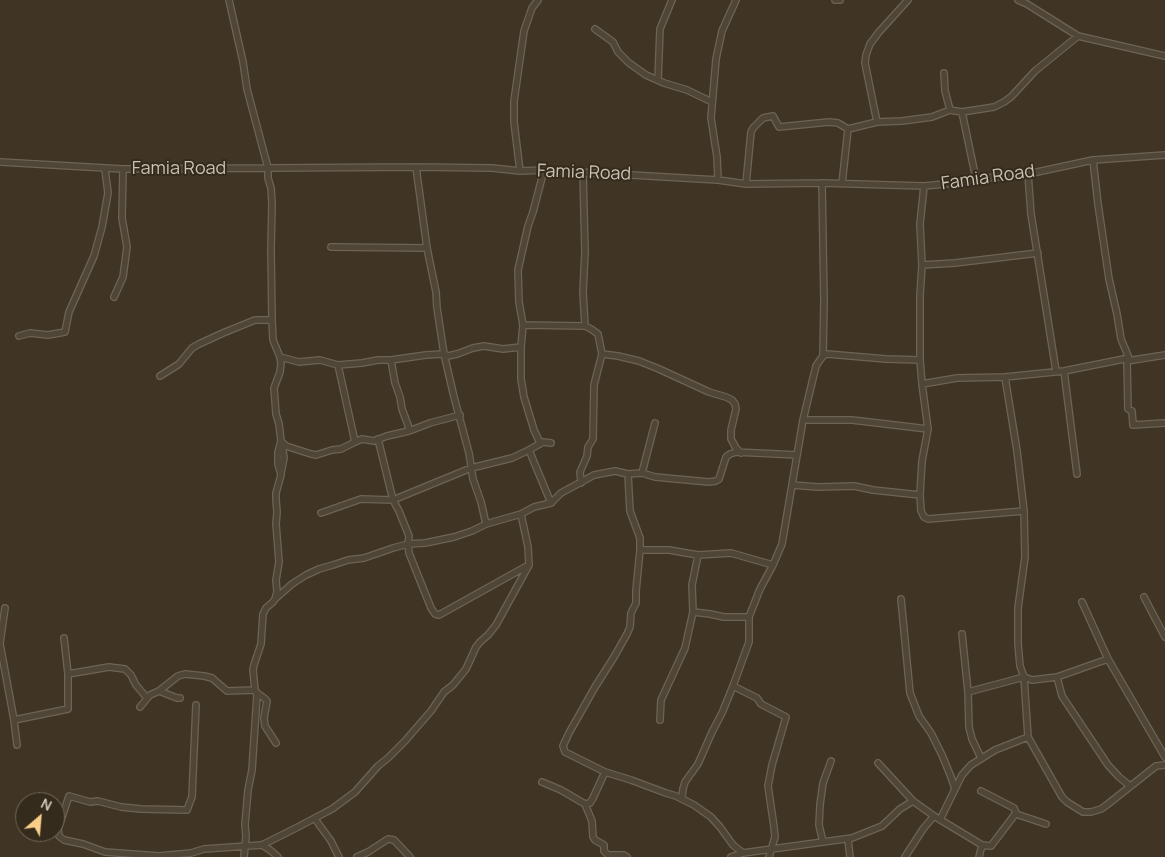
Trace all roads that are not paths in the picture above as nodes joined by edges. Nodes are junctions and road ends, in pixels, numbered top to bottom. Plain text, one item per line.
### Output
1 (229, 0) edge
2 (538, 0) edge
3 (672, 0) edge
4 (736, 0) edge
5 (835, 0) edge
6 (840, 0) edge
7 (908, 0) edge
8 (1018, 0) edge
9 (595, 29) dead end
10 (1078, 36) junction
11 (1165, 56) edge
12 (944, 73) dead end
13 (658, 80) junction
14 (712, 102) junction
15 (950, 110) junction
16 (962, 112) junction
17 (877, 122) junction
18 (848, 129) junction
19 (1165, 155) edge
20 (1093, 160) junction
21 (0, 162) edge
22 (416, 167) junction
23 (105, 168) junction
24 (268, 168) junction
25 (123, 169) junction
26 (544, 170) junction
27 (520, 171) junction
28 (583, 173) junction
29 (1028, 174) junction
30 (976, 179) junction
31 (718, 180) junction
32 (822, 183) junction
33 (746, 184) junction
34 (842, 184) junction
35 (924, 186) junction
36 (331, 247) dead end
37 (427, 248) junction
38 (1038, 253) junction
39 (922, 265) junction
40 (114, 297) dead end
41 (272, 320) junction
42 (523, 325) junction
43 (585, 326) junction
44 (18, 336) dead end
45 (521, 347) junction
46 (444, 354) junction
47 (602, 354) junction
48 (1165, 355) edge
49 (823, 356) junction
50 (280, 357) junction
51 (390, 360) junction
52 (920, 360) junction
53 (1128, 360) junction
54 (338, 365) junction
55 (1056, 371) junction
56 (1064, 371) junction
57 (160, 376) dead end
58 (1005, 377) junction
59 (922, 384) junction
60 (460, 415) junction
61 (803, 420) junction
62 (655, 422) dead end
63 (1165, 423) edge
64 (928, 429) junction
65 (409, 431) junction
66 (378, 439) junction
67 (281, 441) junction
68 (355, 442) junction
69 (551, 443) dead end
70 (540, 444) junction
71 (530, 450) junction
72 (741, 453) junction
73 (797, 455) junction
74 (471, 468) junction
75 (642, 473) junction
76 (628, 474) junction
77 (1077, 474) dead end
78 (581, 483) junction
79 (792, 485) junction
80 (920, 495) junction
81 (393, 500) junction
82 (551, 503) junction
83 (1024, 511) junction
84 (321, 513) dead end
85 (522, 514) junction
86 (486, 524) junction
87 (408, 544) junction
88 (640, 550) junction
89 (698, 555) junction
90 (529, 565) junction
91 (773, 565) junction
92 (1144, 597) dead end
93 (275, 599) junction
94 (901, 599) dead end
95 (1082, 602) dead end
96 (5, 608) dead end
97 (693, 612) junction
98 (748, 617) junction
99 (962, 634) dead end
100 (1165, 637) edge
101 (64, 638) dead end
102 (0, 643) edge
103 (1108, 659) junction
104 (3, 672) edge
105 (68, 674) junction
106 (1056, 677) junction
107 (1024, 678) junction
108 (733, 686) junction
109 (255, 690) junction
110 (159, 691) junction
111 (968, 692) junction
112 (147, 698) junction
113 (180, 698) dead end
114 (196, 705) dead end
115 (140, 707) dead end
116 (14, 720) junction
117 (660, 720) dead end
118 (1028, 737) junction
119 (276, 743) dead end
120 (17, 745) dead end
121 (1165, 757) edge
122 (981, 758) junction
123 (831, 761) dead end
124 (878, 763) dead end
125 (1165, 765) edge
126 (605, 772) junction
127 (542, 782) dead end
128 (1130, 786) junction
129 (955, 788) junction
130 (980, 791) dead end
131 (682, 798) junction
132 (913, 801) junction
133 (585, 804) junction
134 (1016, 814) junction
135 (934, 816) junction
136 (314, 818) junction
137 (940, 820) junction
138 (1046, 824) dead end
139 (848, 839) junction
140 (823, 842) junction
141 (262, 845) junction
142 (982, 845) junction
143 (244, 846) junction
144 (771, 849) junction
145 (743, 853) junction
146 (244, 857) edge
147 (278, 857) edge
148 (339, 857) edge
149 (357, 857) edge
150 (410, 857) edge
151 (627, 857) edge
152 (731, 857) edge
153 (770, 857) edge
154 (850, 857) edge
155 (905, 857) edge
156 (980, 857) edge

1 - 24 street
2 - 27 street
3 - 13 street
4 - 14 street
5 - 6 street
7 - 17 street
8 - 10 street
9 - 13 street
10 - 11 street
10 - 16 street
12 - 15 street
13 - 14 street
14 - 31 street
15 - 16 street
15 - 17 street
16 - 30 street
17 - 18 street
18 - 33 street
18 - 34 street
19 - 20 street, Famia Road
20 - 29 street, Famia Road
20 - 53 street
21 - 23 street, Famia Road
22 - 24 street, Famia Road
22 - 27 street, Famia Road
22 - 37 street
23 - 25 street, Famia Road
23 - 44 street
24 - 25 street, Famia Road
24 - 41 street
25 - 40 street
26 - 27 street, Famia Road
26 - 28 street, Famia Road
26 - 42 street
28 - 31 street, Famia Road
28 - 43 street
29 - 30 street, Famia Road
29 - 38 street
30 - 35 street, Famia Road
31 - 33 street, Famia Road
32 - 33 street, Famia Road
32 - 34 street, Famia Road
32 - 49 street
34 - 35 street, Famia Road
35 - 39 street
36 - 37 street
37 - 46 street
38 - 39 street
38 - 55 street
39 - 52 street
41 - 50 street
41 - 57 street
42 - 43 street
42 - 45 street
43 - 47 street
45 - 46 street
45 - 70 street
46 - 51 street
46 - 60 street
47 - 72 street
47 - 78 street
48 - 53 street
49 - 52 street
49 - 61 street
50 - 54 street
50 - 67 street
51 - 54 street
51 - 65 street
52 - 59 street
53 - 56 street
53 - 63 street
54 - 68 street
55 - 56 street
55 - 58 street
56 - 77 street
58 - 59 street
58 - 83 street
59 - 64 street
60 - 65 street
60 - 74 street
61 - 64 street
61 - 73 street
62 - 75 street
64 - 80 street
65 - 66 street
66 - 68 street
66 - 81 street
67 - 68 street
67 - 93 street
69 - 70 street
70 - 71 street
71 - 74 street
71 - 82 street
72 - 73 street
72 - 75 street
73 - 79 street
74 - 81 street
74 - 86 street
75 - 76 street
76 - 78 street
76 - 88 street
78 - 82 street
79 - 80 street
79 - 91 street
80 - 83 street
81 - 84 street
81 - 87 street
82 - 85 street
83 - 107 street
85 - 86 street
85 - 90 street
86 - 87 street
87 - 90 street
87 - 93 street
88 - 89 street
88 - 126 street
89 - 91 street
89 - 97 street
90 - 136 street
91 - 98 street
92 - 100 street
93 - 109 street
94 - 129 street
95 - 103 street
96 - 102 street
97 - 98 street
97 - 117 street
98 - 108 street
99 - 111 street
101 - 105 street
102 - 104 street
103 - 106 street
103 - 121 street
104 - 116 street
105 - 112 street
105 - 116 street
106 - 107 street
106 - 128 street
107 - 111 street
107 - 118 street
108 - 131 street
108 - 144 street
109 - 110 street
109 - 119 street
109 - 143 street
110 - 112 street
110 - 113 street
111 - 122 street
112 - 115 street
114 - 143 street
116 - 120 street
118 - 122 street
118 - 128 street
122 - 129 street
123 - 140 street
124 - 132 street
125 - 128 street
126 - 131 street
126 - 133 street
127 - 133 street
129 - 137 street
130 - 134 street
131 - 145 street
132 - 135 street
132 - 139 street
133 - 151 street
134 - 138 street
134 - 142 street
135 - 137 street
135 - 155 street
136 - 141 street
136 - 148 street
137 - 142 street
139 - 140 street
139 - 154 street
140 - 144 street
141 - 143 street
141 - 147 street
142 - 156 street
143 - 146 street
144 - 145 street
144 - 153 street
145 - 152 street
149 - 150 street

